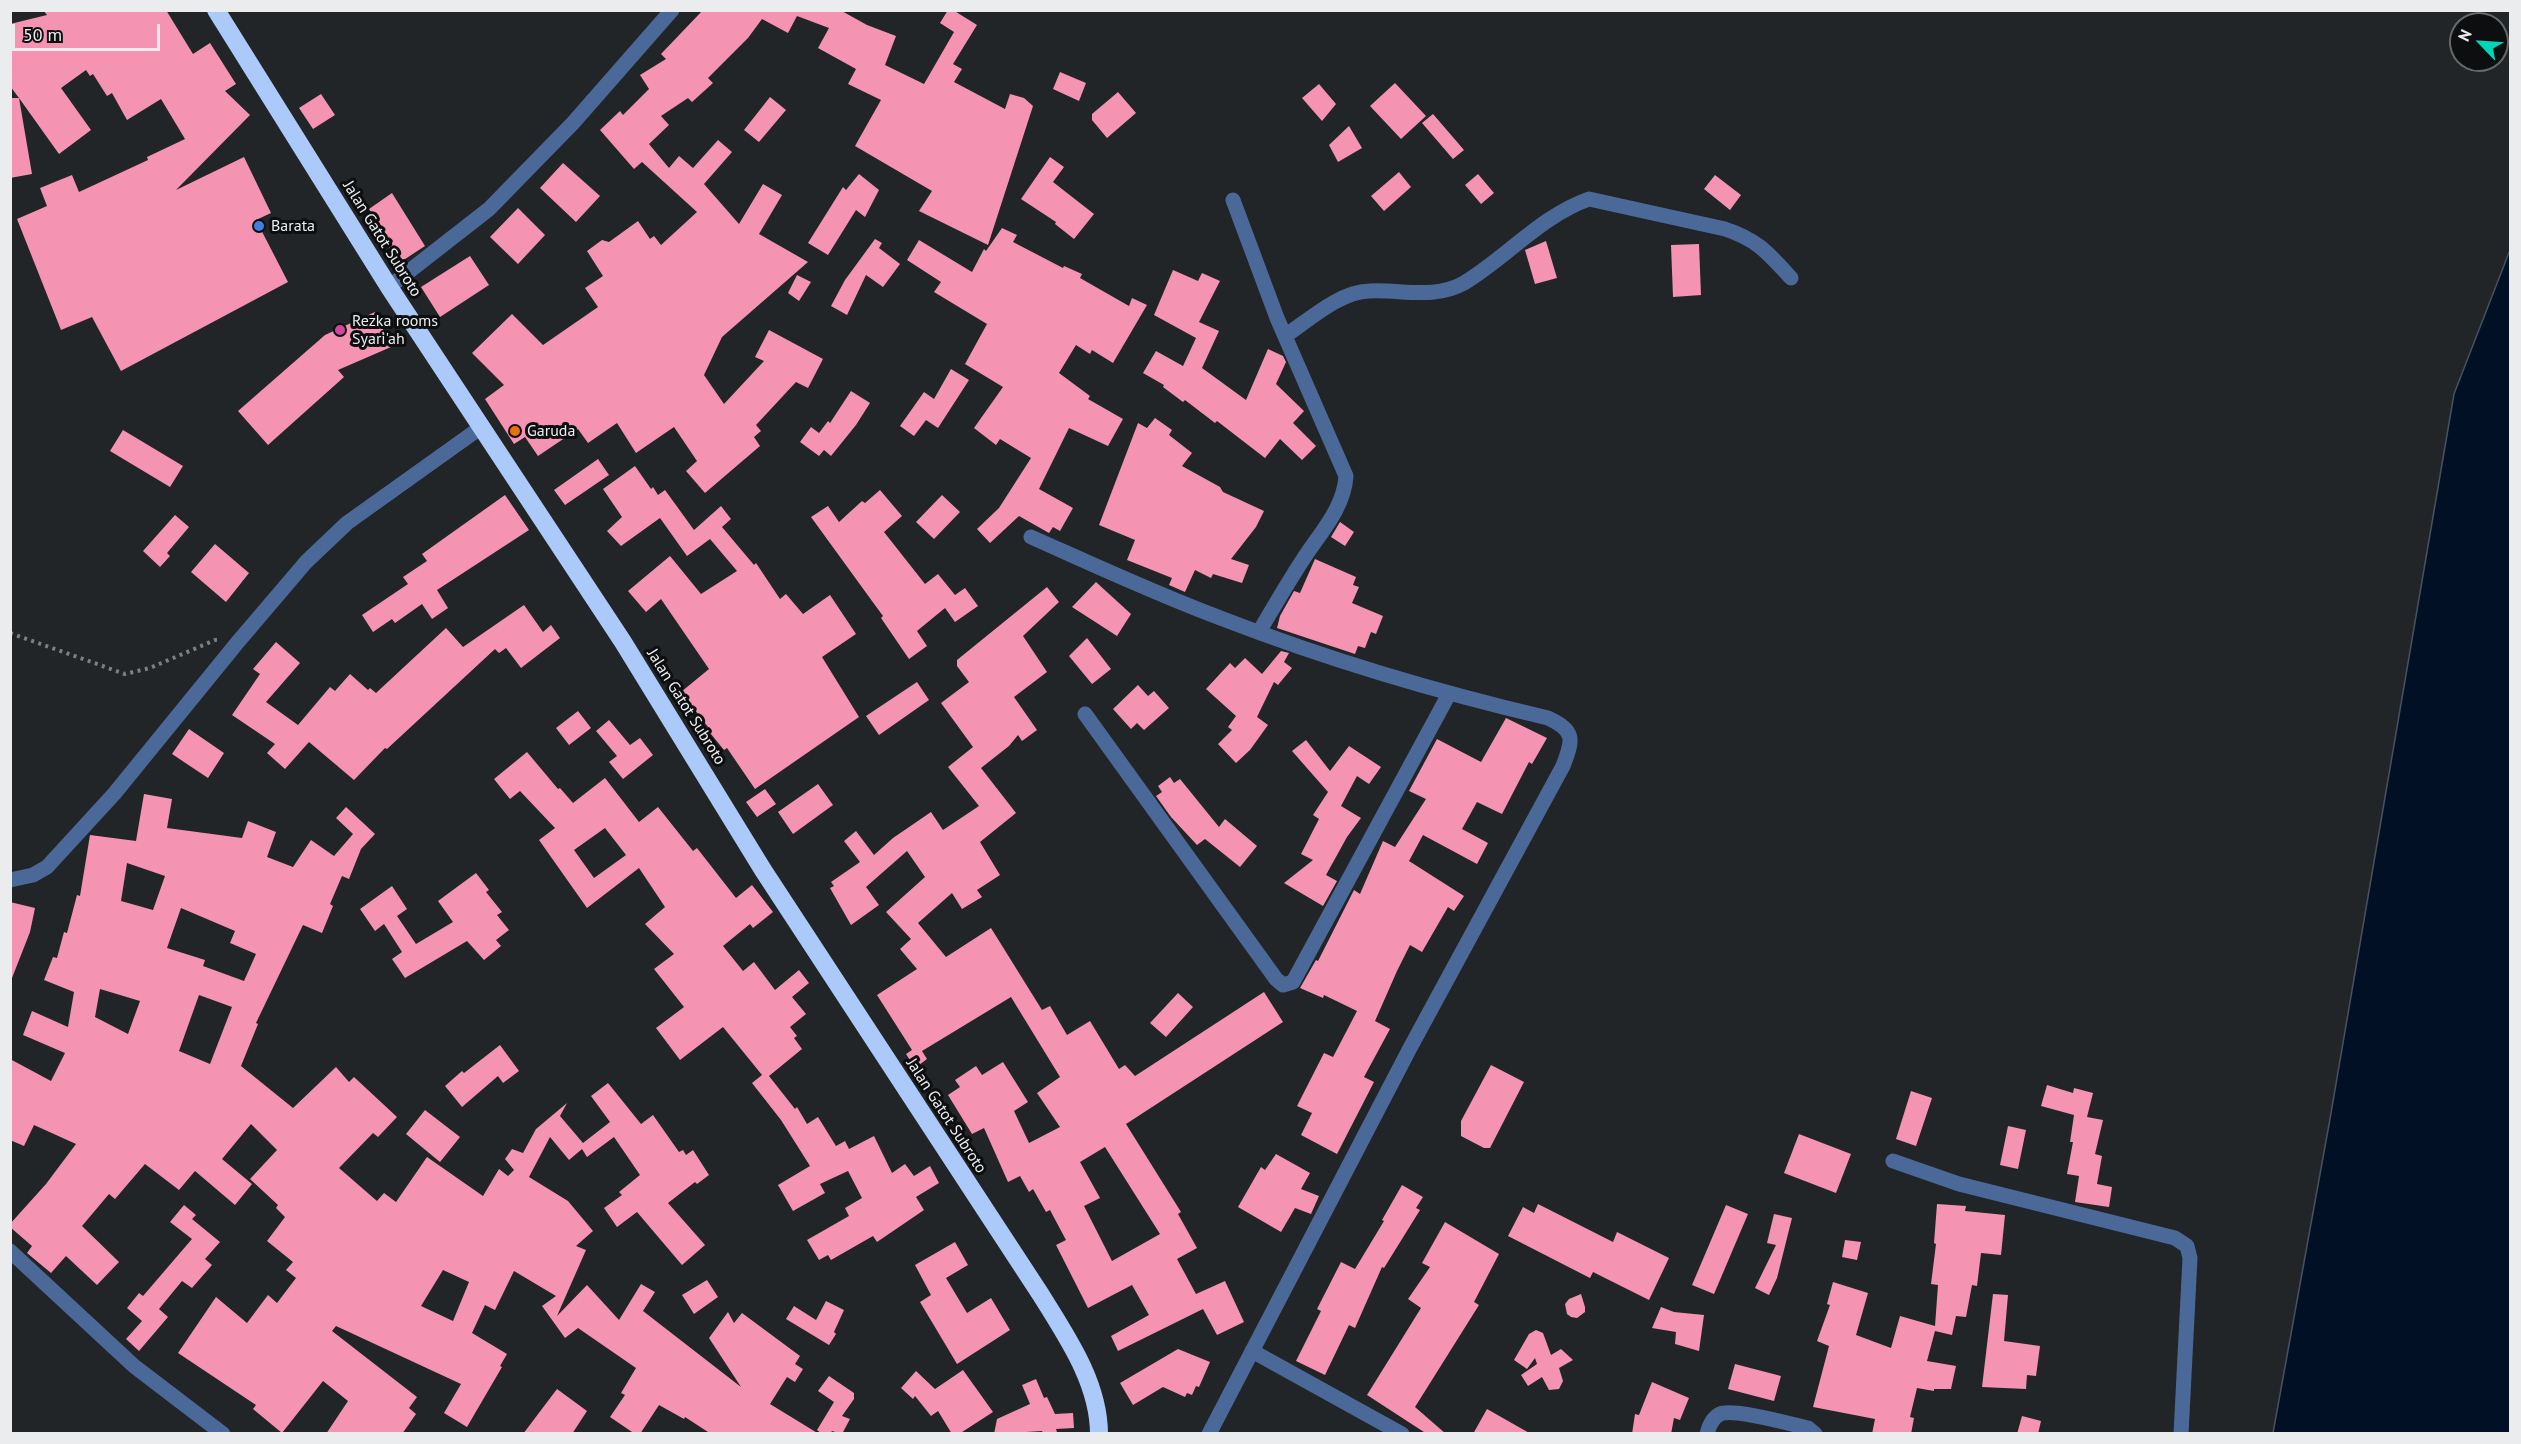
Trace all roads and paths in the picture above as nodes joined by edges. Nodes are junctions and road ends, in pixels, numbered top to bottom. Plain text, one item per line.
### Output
1 (216, 10) edge
2 (672, 10) edge
3 (1233, 200) dead end
4 (1791, 278) dead end
5 (389, 287) junction
6 (1285, 336) junction
7 (480, 428) junction
8 (1031, 537) dead end
9 (1259, 632) junction
10 (10, 633) edge
11 (237, 642) junction
12 (1449, 694) junction
13 (1085, 714) dead end
14 (10, 880) edge
15 (1893, 1161) dead end
16 (10, 1251) edge
17 (1252, 1351) junction
18 (223, 1434) edge
19 (1099, 1434) edge
20 (1209, 1434) edge
21 (1402, 1434) edge
22 (1707, 1434) edge
23 (1815, 1434) edge
24 (2181, 1434) edge

1 - 5 highway, Jalan Gatot Subroto
2 - 5 street
3 - 6 street
4 - 6 street
5 - 7 highway, Jalan Gatot Subroto
6 - 9 street
7 - 11 street
7 - 19 highway, Jalan Gatot Subroto
8 - 9 street
9 - 12 street
10 - 11 path
11 - 14 street
12 - 13 street
12 - 17 street
15 - 24 street
16 - 18 street
17 - 20 street
17 - 21 street
22 - 23 street

